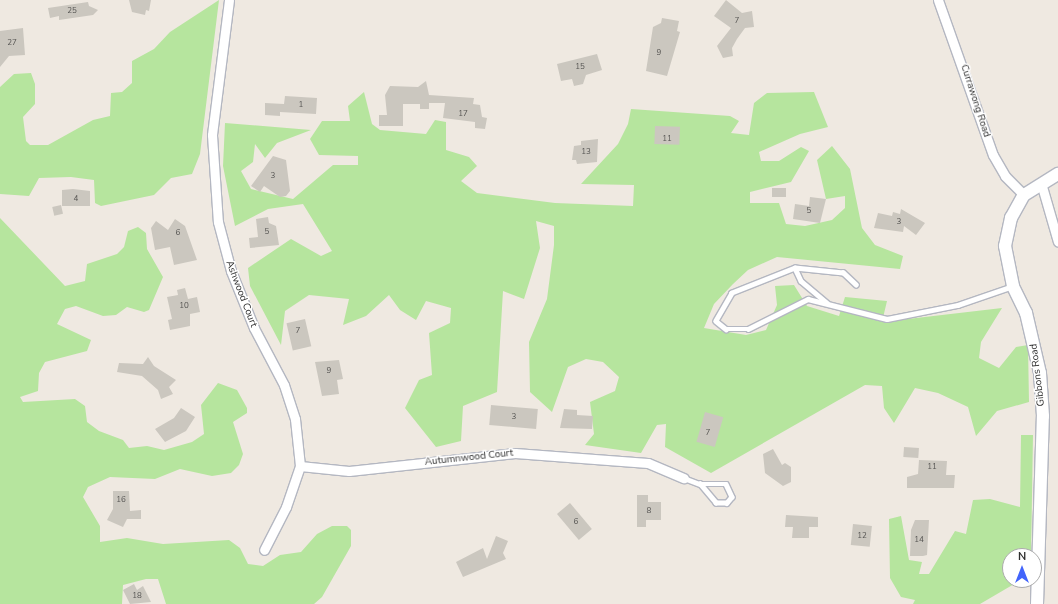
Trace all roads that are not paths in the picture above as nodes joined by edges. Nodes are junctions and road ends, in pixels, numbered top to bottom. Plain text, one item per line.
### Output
1 (229, 0) edge
2 (938, 0) edge
3 (1058, 174) edge
4 (1041, 183) junction
5 (1024, 195) junction
6 (1058, 242) edge
7 (795, 268) junction
8 (856, 285) dead end
9 (1013, 286) junction
10 (828, 304) junction
11 (300, 466) junction
12 (684, 478) joint
13 (700, 484) junction
14 (264, 550) dead end
15 (1037, 604) edge

1 - 11 street, Ashwood Court
2 - 5 street, Currawong Road
3 - 4 street, Gibbons Road
4 - 5 street, Gibbons Road
4 - 6 street
5 - 9 street, Gibbons Road
7 - 8 lane
7 - 10 lane
7 - 10 lane
9 - 10 lane
9 - 15 street, Gibbons Road
11 - 12 street, Autumnwood Court
11 - 14 street, Ashwood Court
12 - 13 lane
13 - 13 lane

